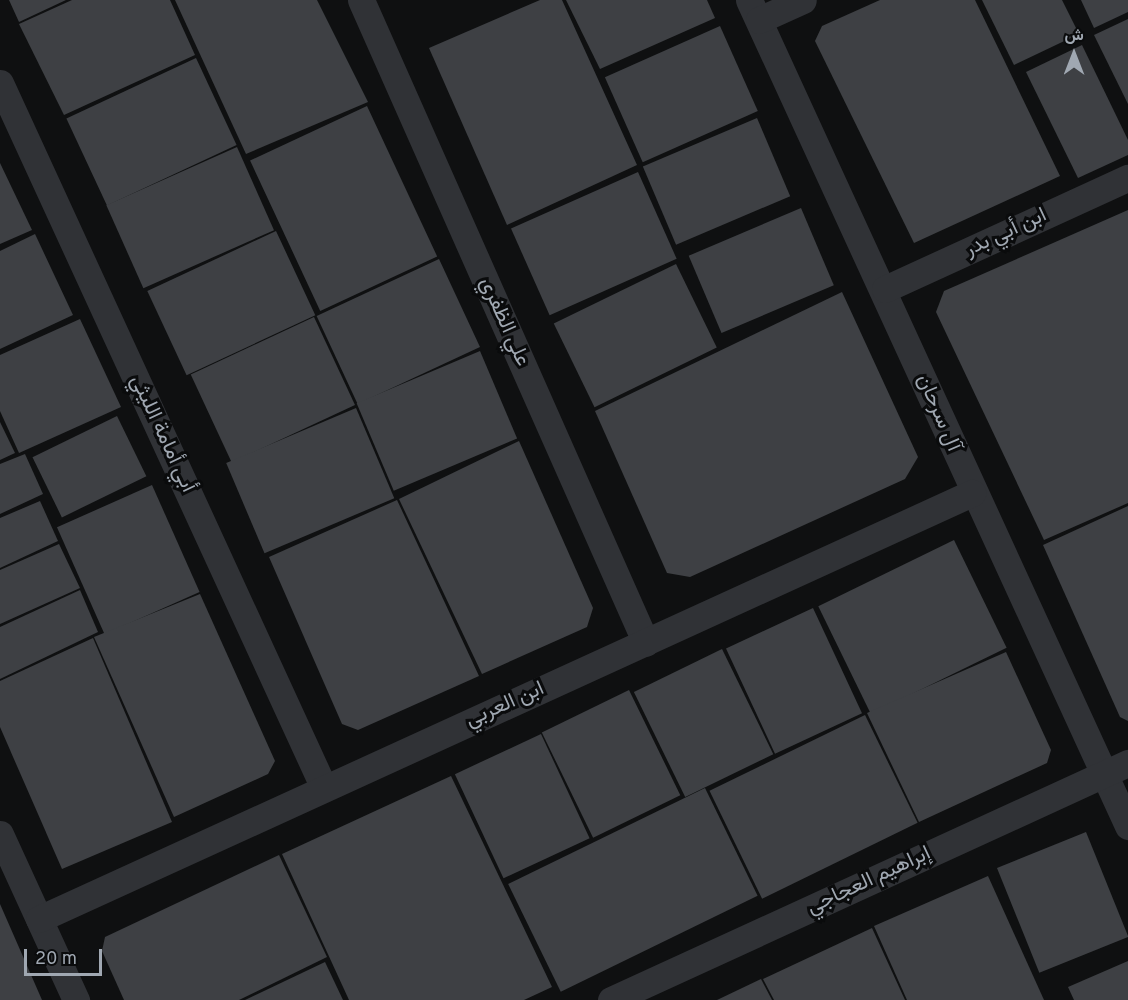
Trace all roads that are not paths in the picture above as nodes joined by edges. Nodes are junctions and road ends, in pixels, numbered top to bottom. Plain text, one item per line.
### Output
1 (362, 0) edge
2 (803, 0) edge
3 (754, 10) edge
4 (0, 83) edge
5 (1128, 178) edge
6 (885, 289) junction
7 (972, 493) junction
8 (646, 643) junction
9 (1128, 763) edge
10 (1103, 774) junction
11 (323, 786) junction
12 (1128, 826) edge
13 (1, 841) edge
14 (39, 919) junction
15 (76, 1000) edge
16 (611, 1000) edge

1 - 8 street, علي الظفري
2 - 3 street
3 - 6 street, آل سرحان
4 - 11 street, أبي أمامة الليثي
5 - 6 street, ابن أبي بدر
6 - 7 street, آل سرحان
7 - 8 street, ابن العربي
7 - 10 street, آل سرحان
8 - 11 street, ابن العربي
9 - 10 street, إبراهيم العجاجي
10 - 12 street, آل سرحان
10 - 16 street, إبراهيم العجاجي
11 - 14 street, ابن العربي
13 - 14 street
14 - 15 street

